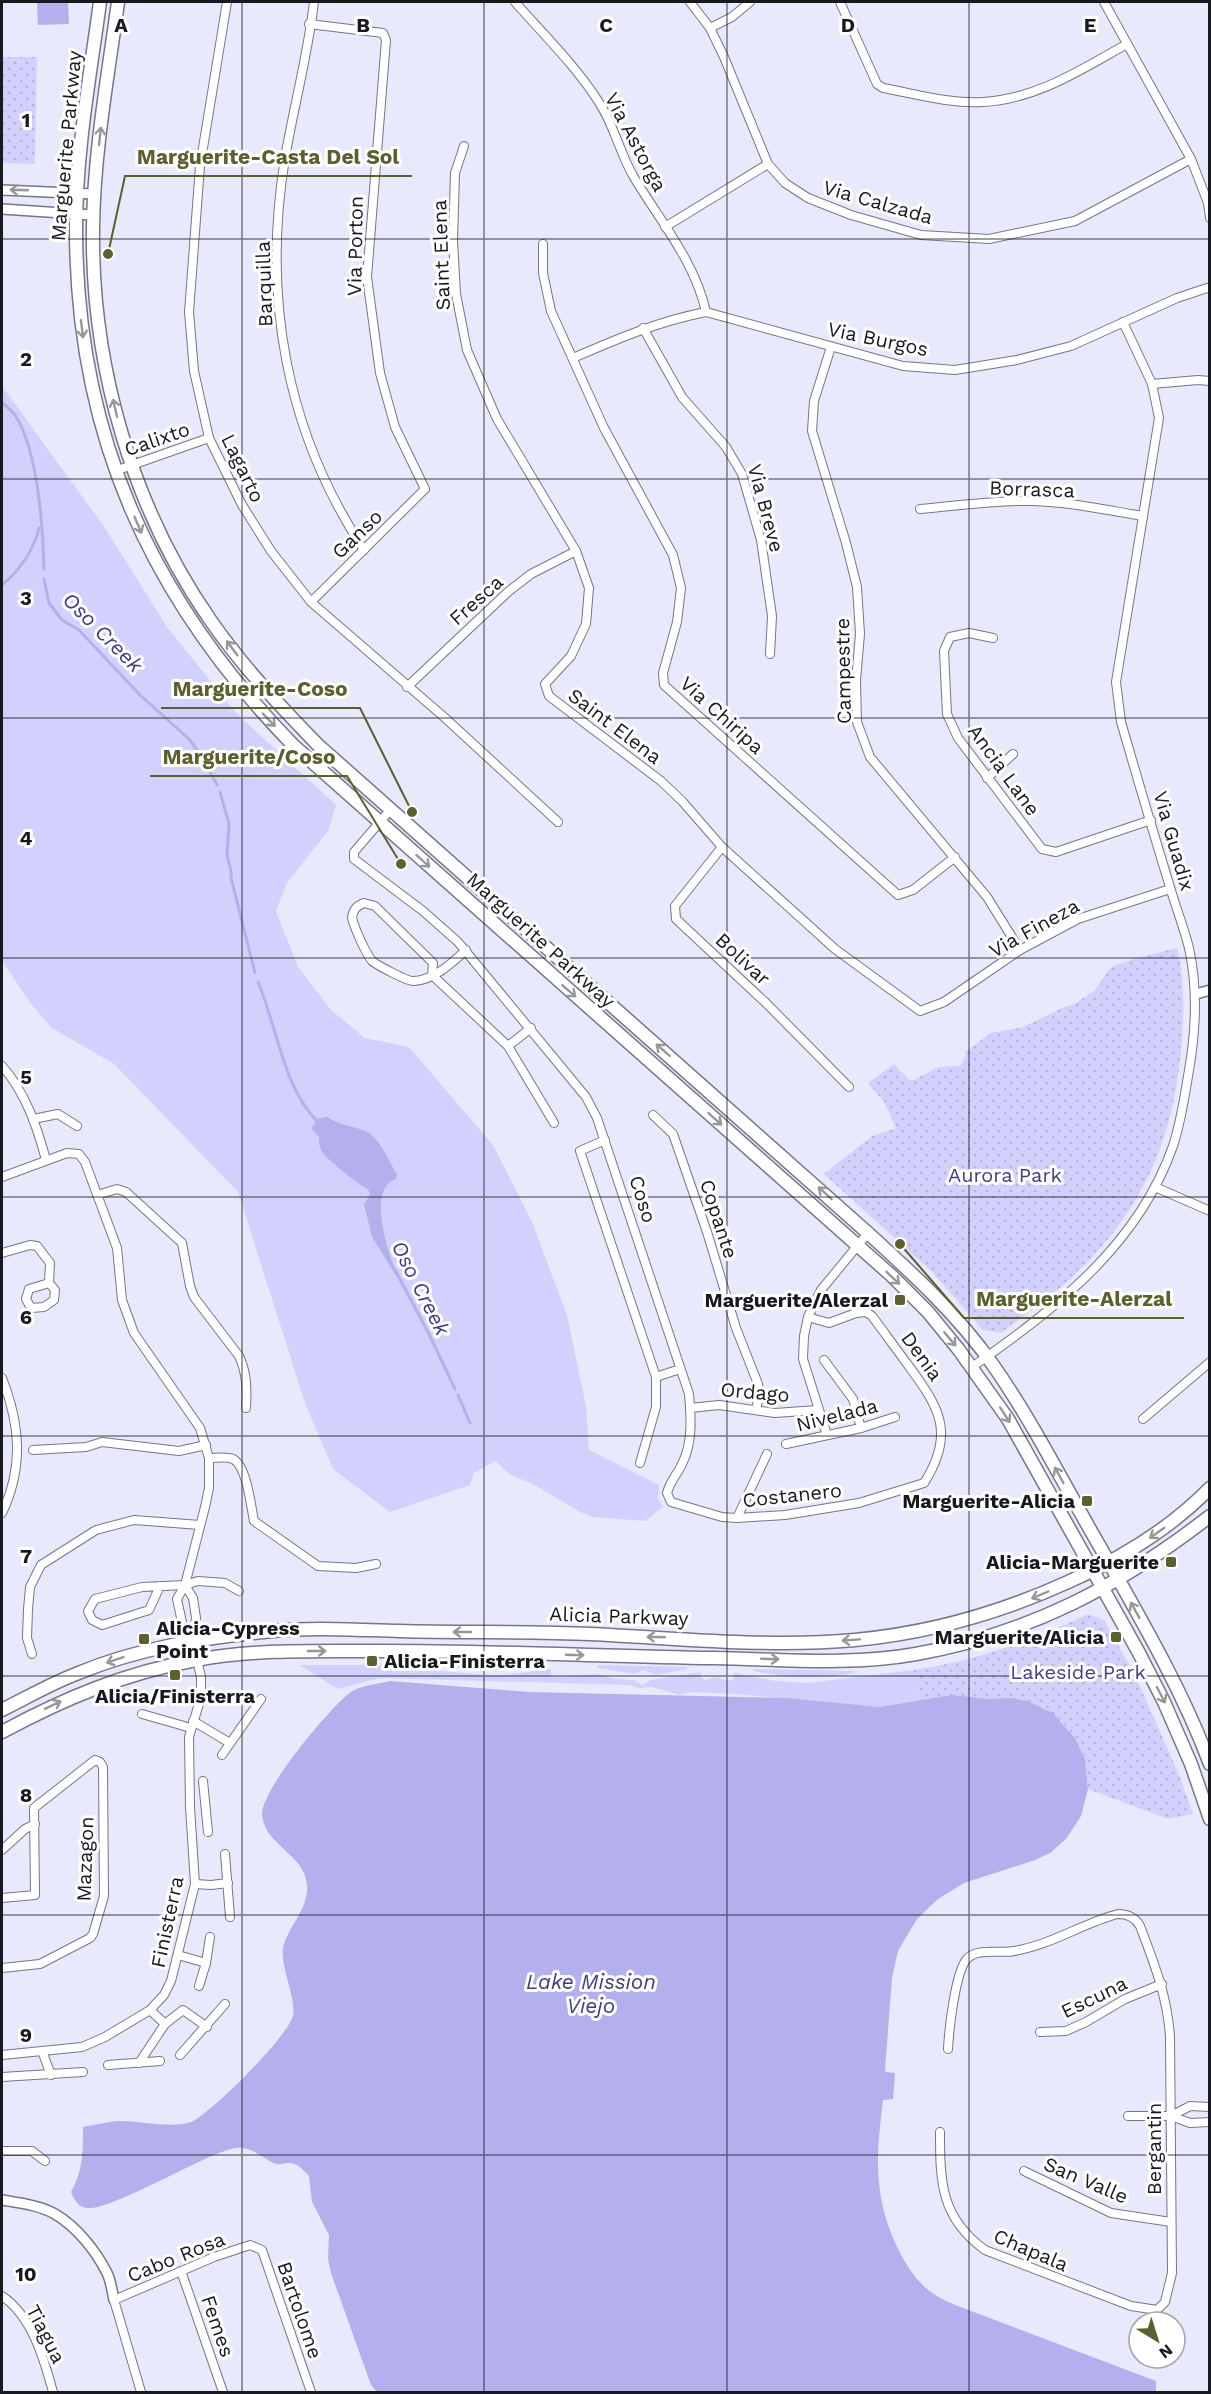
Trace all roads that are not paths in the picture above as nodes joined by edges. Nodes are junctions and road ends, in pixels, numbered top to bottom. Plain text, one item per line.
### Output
1 (100, 2) edge
2 (118, 2) edge
3 (227, 2) edge
4 (314, 2) edge
5 (515, 2) edge
6 (690, 2) edge
7 (750, 2) edge
8 (840, 2) edge
9 (1104, 2) edge
10 (309, 24) junction
11 (710, 28) junction
12 (1127, 44) junction
13 (464, 146) dead end
14 (1191, 159) junction
15 (768, 164) junction
16 (2, 189) edge
17 (78, 192) junction
18 (94, 194) junction
19 (2, 209) edge
20 (76, 215) junction
21 (93, 215) junction
22 (1209, 218) edge
23 (665, 227) junction
24 (543, 244) dead end
25 (1209, 287) edge
26 (706, 312) junction
27 (1123, 322) junction
28 (643, 328) junction
29 (831, 347) junction
30 (573, 358) junction
31 (1209, 381) edge
32 (1152, 384) junction
33 (209, 438) junction
34 (133, 464) junction
35 (115, 471) junction
36 (425, 489) joint
37 (920, 509) dead end
38 (1143, 516) junction
39 (364, 550) junction
40 (576, 552) junction
41 (311, 602) junction
42 (993, 638) dead end
43 (770, 654) dead end
44 (407, 687) junction
45 (1013, 754) dead end
46 (987, 778) junction
47 (390, 809) junction
48 (1151, 820) junction
49 (380, 822) junction
50 (558, 822) dead end
51 (722, 847) junction
52 (955, 857) junction
53 (1170, 889) junction
54 (466, 950) junction
55 (1020, 950) junction
56 (432, 975) junction
57 (1209, 990) edge
58 (1196, 994) junction
59 (920, 1011) joint
60 (531, 1028) junction
61 (508, 1047) junction
62 (2, 1066) edge
63 (849, 1087) dead end
64 (653, 1115) dead end
65 (33, 1119) junction
66 (554, 1123) dead end
67 (77, 1126) dead end
68 (605, 1140) junction
69 (46, 1160) junction
70 (2, 1177) edge
71 (1155, 1187) junction
72 (97, 1195) junction
73 (1209, 1211) edge
74 (868, 1233) junction
75 (857, 1245) junction
76 (2, 1254) edge
77 (49, 1283) dead end
78 (808, 1317) junction
79 (987, 1357) junction
80 (824, 1360) dead end
81 (1209, 1362) edge
82 (972, 1368) junction
83 (680, 1369) junction
84 (656, 1377) junction
85 (2, 1378) edge
86 (3, 1387) edge
87 (246, 1408) dead end
88 (690, 1408) junction
89 (756, 1410) junction
90 (817, 1410) junction
91 (895, 1417) dead end
92 (1143, 1419) dead end
93 (861, 1428) junction
94 (827, 1435) junction
95 (786, 1444) dead end
96 (206, 1446) junction
97 (33, 1450) dead end
98 (767, 1454) dead end
99 (210, 1458) junction
100 (640, 1463) dead end
101 (924, 1483) joint
102 (1209, 1488) edge
103 (667, 1493) joint
104 (2, 1513) edge
105 (1209, 1516) edge
106 (737, 1518) junction
107 (200, 1525) junction
108 (1109, 1563) junction
109 (376, 1564) dead end
110 (1093, 1571) junction
111 (1118, 1580) junction
112 (185, 1585) junction
113 (160, 1586) junction
114 (1103, 1588) junction
115 (239, 1591) dead end
116 (193, 1643) junction
117 (32, 1654) dead end
118 (196, 1660) junction
119 (261, 1699) dead end
120 (2, 1710) edge
121 (142, 1714) dead end
122 (192, 1724) junction
123 (2, 1732) edge
124 (230, 1743) junction
125 (222, 1755) dead end
126 (1209, 1764) edge
127 (203, 1781) dead end
128 (190, 1807) junction
129 (207, 1808) junction
130 (1209, 1819) edge
131 (35, 1824) junction
132 (207, 1832) dead end
133 (2, 1850) edge
134 (225, 1854) dead end
135 (228, 1883) junction
136 (195, 1884) junction
137 (2, 1898) edge
138 (230, 1917) dead end
139 (210, 1937) dead end
140 (178, 1955) junction
141 (206, 1963) junction
142 (2, 1968) edge
143 (1162, 1984) junction
144 (199, 1986) dead end
145 (225, 2004) dead end
146 (150, 2010) junction
147 (165, 2024) junction
148 (207, 2027) junction
149 (1040, 2032) dead end
150 (948, 2049) dead end
151 (42, 2051) junction
152 (2, 2055) edge
153 (180, 2055) dead end
154 (160, 2061) dead end
155 (139, 2063) junction
156 (108, 2065) dead end
157 (83, 2072) dead end
158 (51, 2075) junction
159 (2, 2077) edge
160 (1200, 2107) junction
161 (1209, 2107) edge
162 (1128, 2116) dead end
163 (1171, 2116) junction
164 (1209, 2122) edge
165 (1200, 2123) junction
166 (940, 2132) dead end
167 (2, 2151) edge
168 (45, 2161) dead end
169 (1024, 2171) dead end
170 (2, 2200) edge
171 (1171, 2222) junction
172 (250, 2245) joint
173 (181, 2271) junction
174 (2, 2296) edge
175 (114, 2300) junction
176 (1157, 2310) joint
177 (53, 2392) edge
178 (141, 2392) edge
179 (223, 2392) edge
180 (311, 2392) edge

1 - 17 main road, Marguerite Parkway
18 -> 2 main road, Marguerite Parkway
3 - 33 street, Lagarto
4 - 10 street, Barquilla
5 - 23 street, Via Astorga
6 - 11 street, Via Calzada
7 - 11 street
8 - 12 street
9 - 12 street
10 - 36 street, Via Porton
10 - 39 street, Barquilla
11 - 15 street, Via Calzada
12 - 14 street
13 - 40 street, Saint Elena
14 - 15 street, Via Calzada
14 - 22 street
15 - 23 street
17 -> 16 street
17 - 18 street
17 - 20 main road, Marguerite Parkway
18 - 21 main road, Marguerite Parkway
19 - 20 street
20 - 21 street
20 -> 35 main road, Marguerite Parkway
34 -> 21 main road, Marguerite Parkway
23 - 26 street, Via Astorga
24 - 30 street, Via Chiripa
25 - 27 street, Via Burgos
26 - 28 street, Via Burgos
26 - 29 street, Via Burgos
27 - 29 street, Via Burgos
27 - 32 street, Via Guadix
28 - 30 street, Via Burgos
28 - 43 street, Via Breve
29 - 52 street, Campestre
30 - 52 street, Via Chiripa
31 - 32 street
32 - 38 street, Via Guadix
33 - 34 street, Calixto
33 - 41 street, Lagarto
34 - 35 street, Calixto
47 -> 34 main road, Marguerite Parkway
35 -> 49 main road, Marguerite Parkway
36 - 39 street, Ganso
37 - 38 street, Borrasca
38 - 48 street, Via Guadix
39 - 41 street, Ganso
40 - 44 street, Fresca
40 - 51 street, Saint Elena
41 - 44 street, Lagarto
42 - 46 street, Ancia Lane
44 - 50 street, Lagarto
45 - 46 street
46 - 48 street, Ancia Lane
47 - 49 street, Coso
74 -> 47 main road, Marguerite Parkway
48 - 53 street, Via Guadix
49 - 54 street, Coso
49 -> 75 main road, Marguerite Parkway
51 - 59 street, Saint Elena
51 - 63 street, Bolivar
52 - 55 street, Campestre
53 - 55 street, Via Fineza
53 - 58 street, Via Guadix
54 - 56 street
54 - 60 street, Coso
55 - 59 street, Via Fineza
56 - 56 street
56 - 61 street
57 - 58 street
58 - 71 street, Via Guadix
60 - 61 street
60 - 68 street, Coso
61 - 66 street
62 - 65 street
64 - 89 street, Copante
65 - 67 street
65 - 69 street
68 - 83 street, Coso
68 - 84 street
69 - 70 street
69 - 72 street
71 - 73 street
71 - 79 street, Via Guadix
72 - 87 street
72 - 96 street
74 - 75 street
74 - 79 main road, Marguerite Parkway
75 - 78 street
75 -> 82 main road, Marguerite Parkway
76 - 77 street
78 - 90 street
78 - 101 street, Denia
79 - 82 street, Via Guadix
108 -> 79 main road, Marguerite Parkway
80 - 93 street
81 - 92 street
82 -> 110 main road, Marguerite Parkway
83 - 84 street
83 - 88 street, Coso
84 - 100 street
85 - 86 street
86 - 104 street
88 - 89 street, Ordago
88 - 103 street, Coso
89 - 90 street, Ordago
90 - 94 street
91 - 93 street, Nivelada
93 - 94 street, Nivelada
94 - 95 street, Nivelada
96 - 97 street
96 - 99 street
98 - 106 street
99 - 107 street
99 - 109 street
101 - 106 street, Costanero
102 -> 108 main road, Alicia Parkway
103 - 106 street, Costanero
105 - 111 main road, Alicia Parkway
107 - 112 street
107 - 117 street
108 - 110 main road, Alicia Parkway
108 - 111 main road, Marguerite Parkway
110 - 114 main road, Marguerite Parkway
110 -> 116 main road, Alicia Parkway
111 - 114 main road, Alicia Parkway
126 -> 111 main road, Marguerite Parkway
112 - 113 street
112 - 115 street
112 - 116 street
112 - 116 street
113 - 113 street
118 -> 114 main road, Alicia Parkway
114 -> 130 main road, Marguerite Parkway
116 - 118 street, Finisterra
116 -> 120 main road, Alicia Parkway
118 - 122 street, Finisterra
123 -> 118 main road, Alicia Parkway
119 - 124 street
121 - 122 street
122 - 124 street
122 - 128 street, Finisterra
124 - 125 street
127 - 129 street
128 - 129 street
128 - 136 street, Finisterra
129 - 132 street
131 - 133 street
131 - 137 street
131 - 142 street, Mazagon
134 - 135 street
135 - 136 street
135 - 138 street
136 - 140 street, Finisterra
139 - 141 street
140 - 141 street
140 - 146 street, Finisterra
141 - 144 street
143 - 149 street, Escuna
143 - 150 street, Bergantin
143 - 163 street, Bergantin
145 - 148 street
146 - 147 street
146 - 151 street, Finisterra
147 - 148 street
147 - 155 street
148 - 153 street
151 - 152 street, Finisterra
151 - 158 street
154 - 155 street
155 - 156 street
157 - 158 street
158 - 159 street
160 - 161 street
160 - 163 street
160 - 165 street
162 - 163 street
163 - 165 street
163 - 171 street, Bergantin
164 - 165 street
166 - 176 street, Chapala
167 - 168 street
169 - 171 street, San Valle
170 - 175 street
171 - 176 street, Bergantin
172 - 173 street, Cabo Rosa
172 - 180 street, Bartolome
173 - 175 street, Cabo Rosa
173 - 179 street, Femes
174 - 177 street, Tiagua
175 - 178 street

